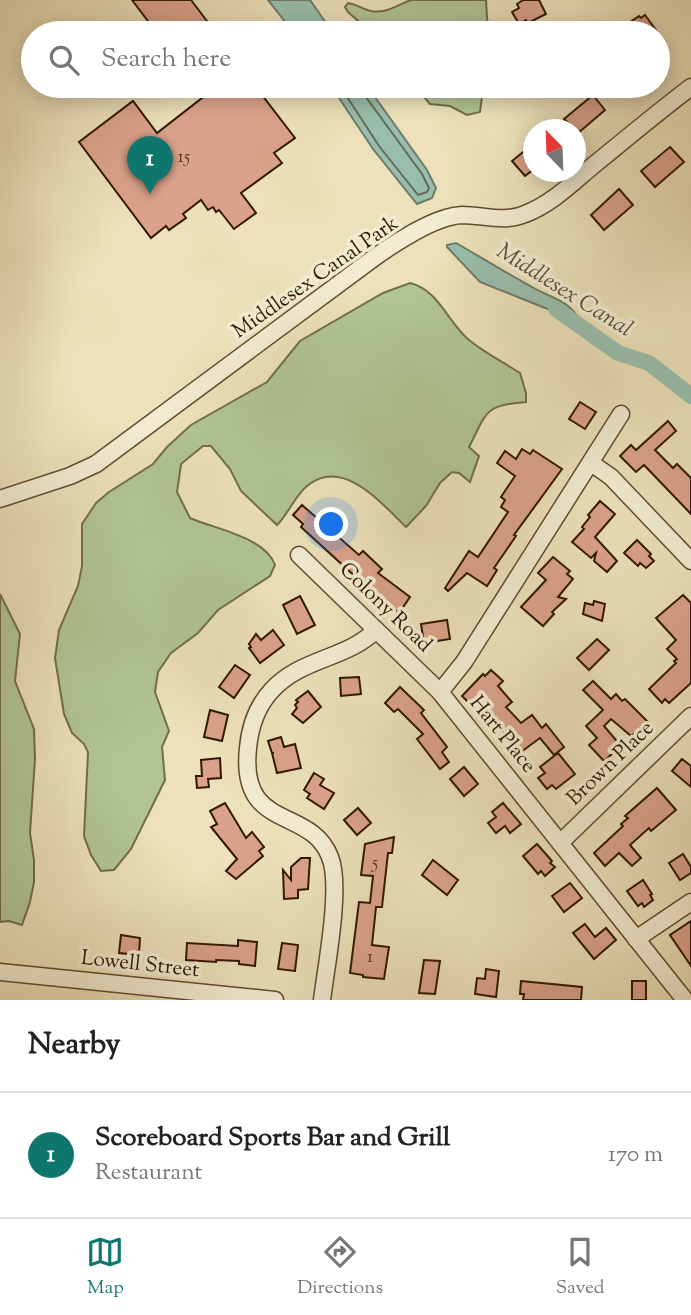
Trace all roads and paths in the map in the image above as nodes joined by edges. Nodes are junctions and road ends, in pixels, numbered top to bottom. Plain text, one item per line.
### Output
1 (691, 87) edge
2 (621, 414) dead end
3 (592, 463) junction
4 (0, 499) edge
5 (299, 555) dead end
6 (691, 561) edge
7 (376, 630) junction
8 (440, 692) junction
9 (691, 716) edge
10 (560, 843) junction
11 (691, 902) edge
12 (636, 939) junction
13 (0, 972) edge
14 (102, 983) junction
15 (104, 1000) edge
16 (275, 1000) edge
17 (322, 1000) edge
18 (685, 1000) edge

1 - 4 street, Middlesex Canal Park
2 - 3 street, Hart Place
3 - 6 street
3 - 8 street, Hart Place
5 - 7 street, Colony Road
7 - 8 street, Colony Road
7 - 17 street
8 - 10 street, Hart Place
9 - 10 street, Brown Place
10 - 12 street, Hart Place
11 - 12 street
12 - 18 street, Hart Place
13 - 14 street, Lowell Street
14 - 15 street
14 - 16 street, Lowell Street

